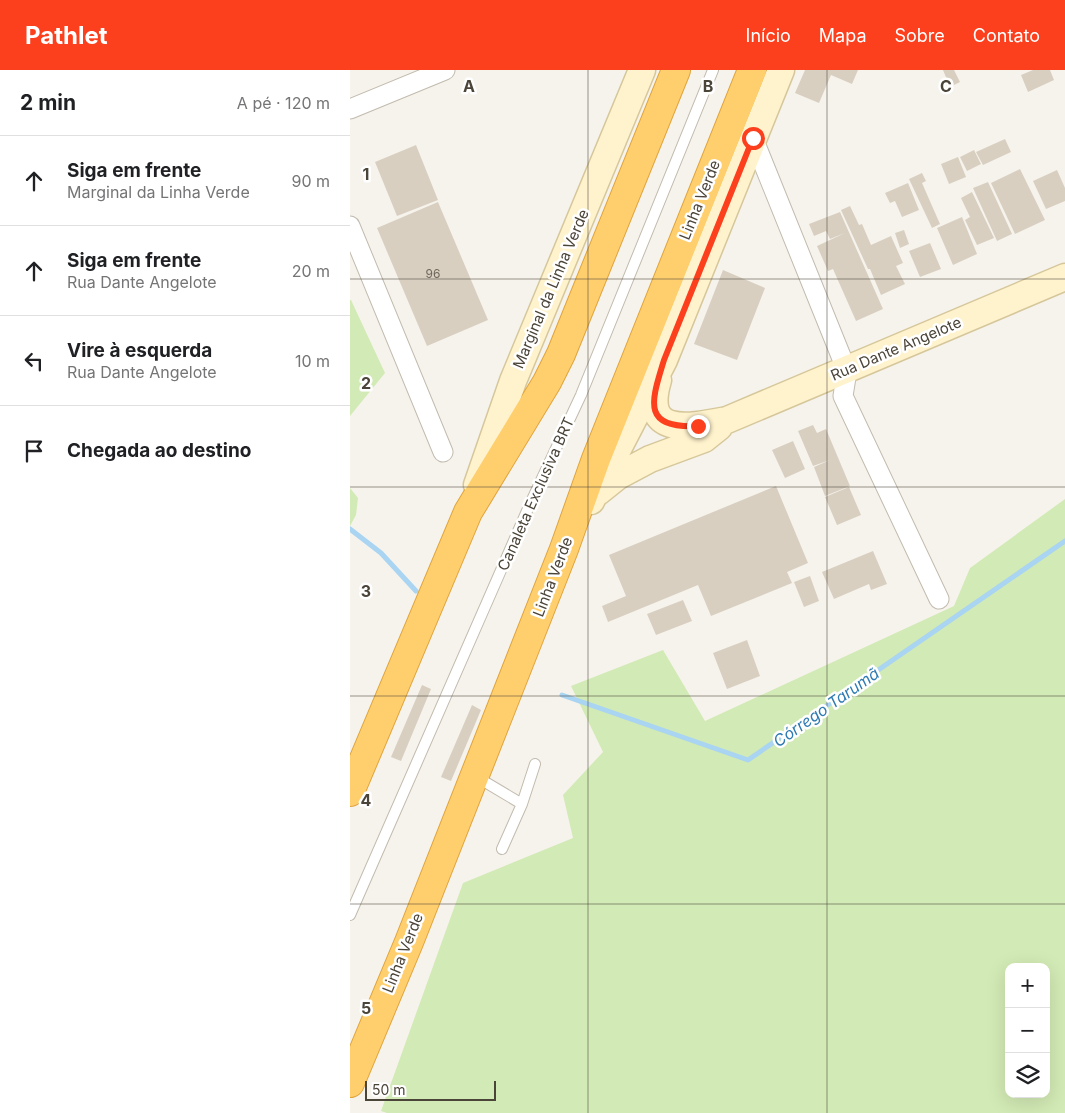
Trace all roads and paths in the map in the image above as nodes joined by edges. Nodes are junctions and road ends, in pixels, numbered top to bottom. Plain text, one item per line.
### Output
1 (445, 70) edge
2 (642, 70) edge
3 (676, 70) edge
4 (713, 70) edge
5 (752, 70) edge
6 (781, 70) edge
7 (350, 109) edge
8 (753, 138) junction
9 (350, 226) edge
10 (1065, 277) edge
11 (664, 360) junction
12 (847, 371) junction
13 (727, 420) junction
14 (443, 452) dead end
15 (594, 494) junction
16 (468, 512) junction
17 (564, 549) junction
18 (938, 599) dead end
19 (536, 764) dead end
20 (474, 776) junction
21 (350, 792) edge
22 (522, 804) junction
23 (502, 849) dead end
24 (350, 915) edge
25 (350, 1083) edge

1 - 7 street
2 - 16 main road, Marginal da Linha Verde
3 - 16 highway
4 - 24 lane, Canaleta Exclusiva BRT
5 - 17 highway, Linha Verde
6 - 8 main road
8 - 11 main road
8 - 12 street
9 - 14 street
10 - 12 main road, Rua Dante Angelote
11 - 13 main road, Rua Dante Angelote
11 - 15 main road
12 - 13 main road, Rua Dante Angelote
12 - 18 street
13 - 15 main road, Rua Dante Angelote
15 - 17 main road
16 - 21 highway
17 - 20 highway, Linha Verde
19 - 22 lane
20 - 22 lane
20 - 25 highway, Linha Verde
22 - 23 lane

